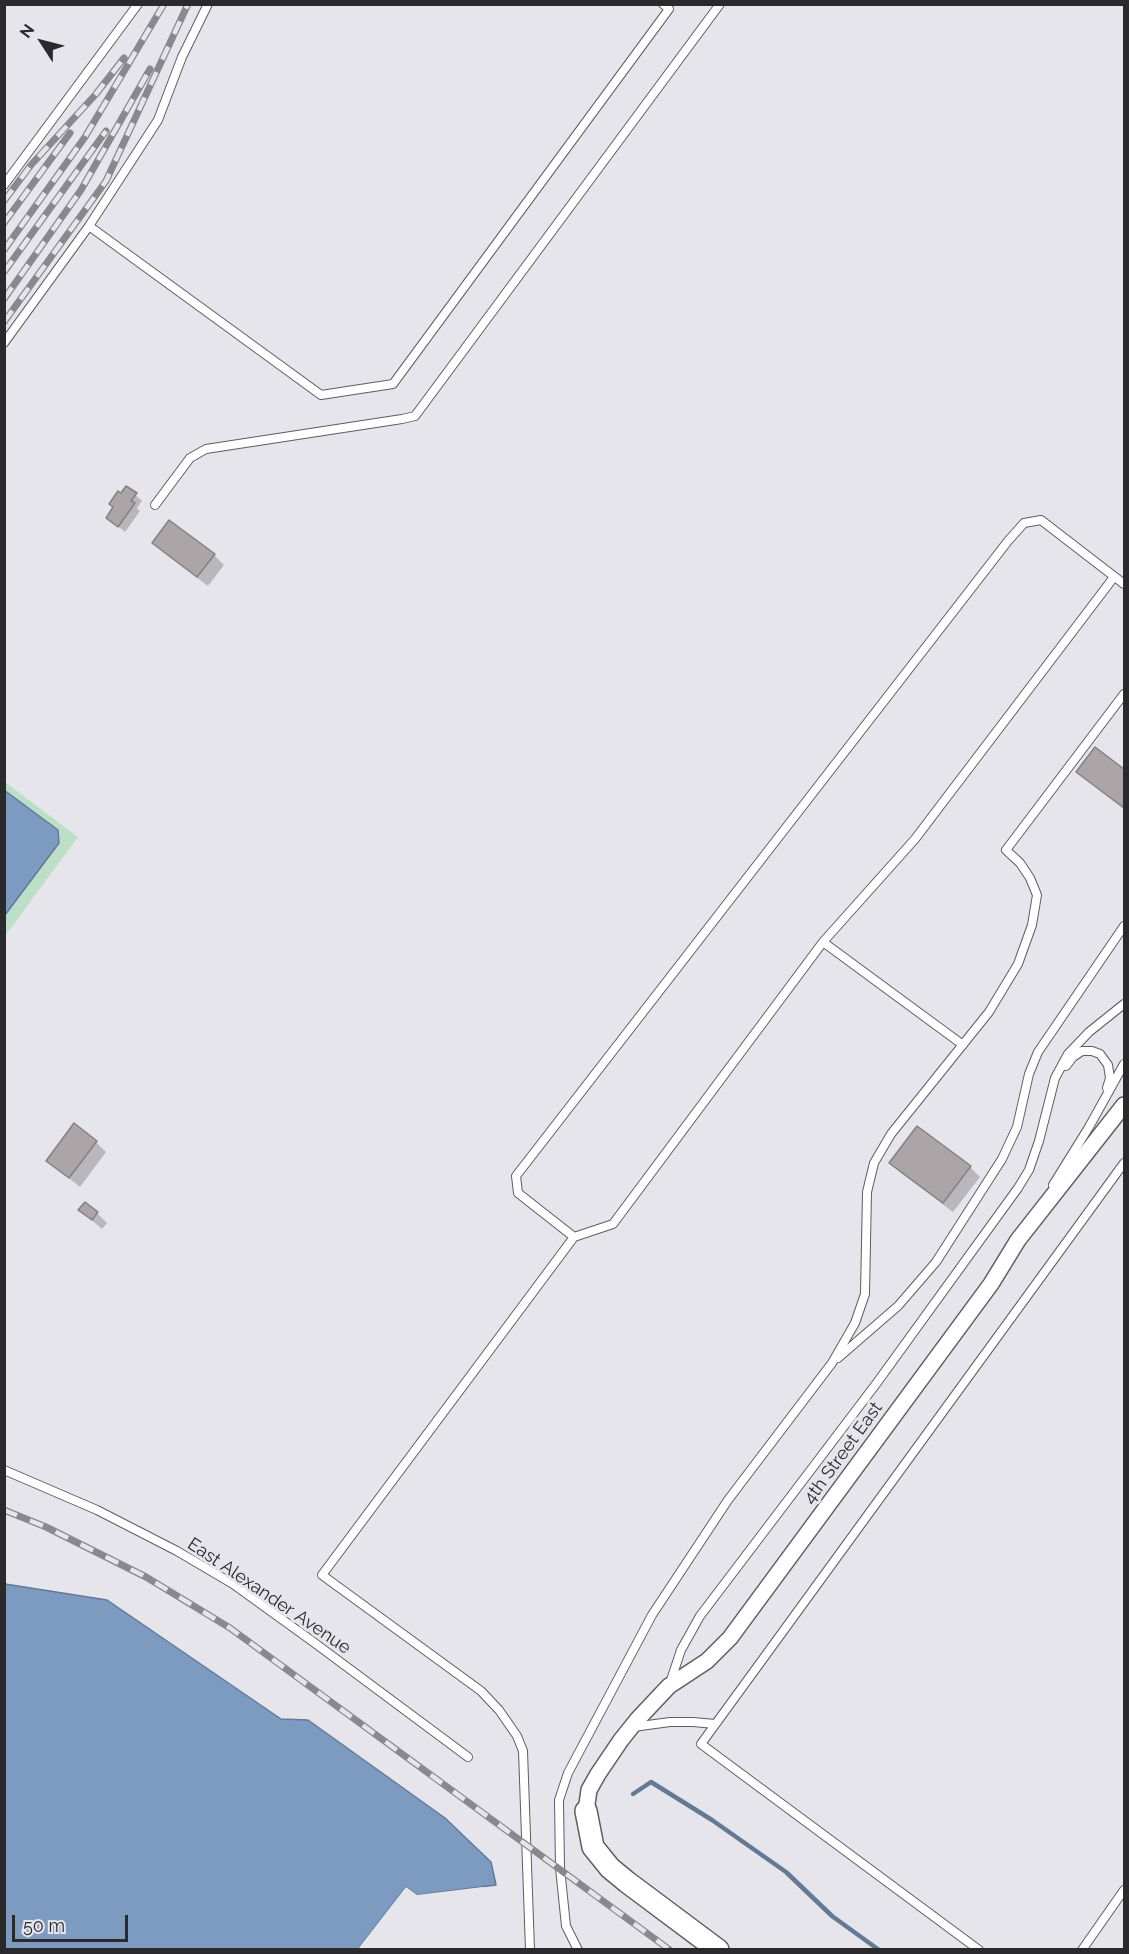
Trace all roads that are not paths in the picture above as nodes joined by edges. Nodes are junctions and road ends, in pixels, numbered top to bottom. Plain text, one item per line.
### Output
1 (138, 4) edge
2 (208, 4) edge
3 (663, 4) edge
4 (720, 4) edge
5 (4, 185) edge
6 (89, 226) junction
7 (4, 343) edge
8 (155, 506) dead end
9 (1114, 577) junction
10 (1125, 584) edge
11 (1125, 694) edge
12 (1125, 926) edge
13 (822, 942) junction
14 (1125, 1004) edge
15 (963, 1046) junction
16 (1125, 1064) edge
17 (1055, 1078) junction
18 (1104, 1101) junction
19 (1125, 1105) edge
20 (1125, 1162) edge
21 (574, 1237) junction
22 (1018, 1240) junction
23 (832, 1363) junction
24 (4, 1470) edge
25 (669, 1686) junction
26 (715, 1724) junction
27 (631, 1727) junction
28 (468, 1757) dead end
29 (586, 1811) joint
30 (1125, 1890) edge
31 (530, 1950) edge
32 (578, 1950) edge
33 (718, 1950) edge
34 (979, 1950) edge
35 (1082, 1950) edge

1 - 5 lane
2 - 6 lane
3 - 6 lane
4 - 8 lane
6 - 7 lane
9 - 10 lane
9 - 13 lane
9 - 21 lane
11 - 15 lane
12 - 23 lane
13 - 15 lane
13 - 21 lane
14 - 17 lane
15 - 23 lane
16 - 18 lane
17 - 18 lane
17 - 25 lane
18 - 22 lane
19 - 22 street, 4th Street East
20 - 26 lane
21 - 31 lane
22 - 25 street, 4th Street East
23 - 32 lane
24 - 28 lane, East Alexander Avenue
25 - 27 street, 4th Street East
26 - 27 lane
26 - 34 lane
27 - 29 street, 4th Street East
29 - 33 street
30 - 35 lane

